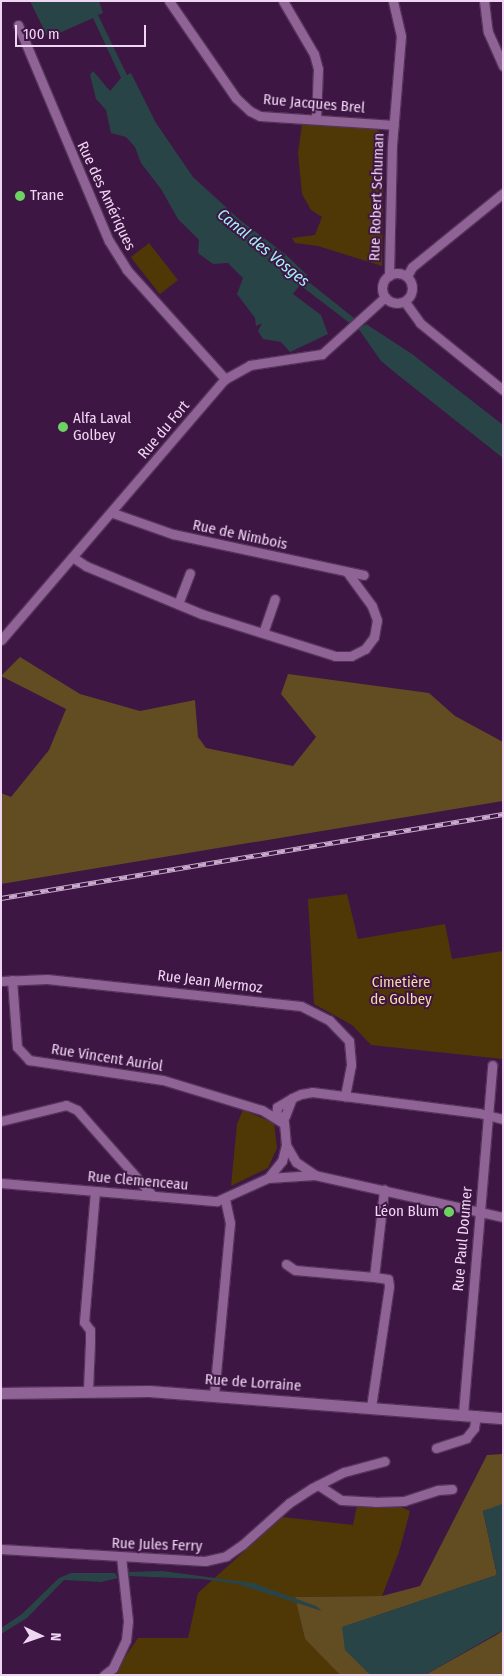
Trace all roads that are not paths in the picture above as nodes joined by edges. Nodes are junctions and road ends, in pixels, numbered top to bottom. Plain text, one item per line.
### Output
1 (169, 1) edge
2 (283, 1) edge
3 (392, 1) edge
4 (484, 1) edge
5 (18, 24) dead end
6 (503, 66) edge
7 (316, 119) junction
8 (394, 124) junction
9 (503, 193) edge
10 (388, 276) junction
11 (406, 276) junction
12 (385, 297) junction
13 (405, 302) junction
14 (226, 379) junction
15 (503, 390) edge
16 (113, 513) junction
17 (74, 558) junction
18 (347, 572) junction
19 (190, 573) dead end
20 (364, 575) dead end
21 (274, 599) dead end
22 (178, 604) junction
23 (264, 633) junction
24 (3, 636) edge
25 (12, 980) junction
26 (1, 981) edge
27 (492, 1065) dead end
28 (345, 1096) junction
29 (292, 1098) junction
30 (277, 1107) junction
31 (262, 1110) junction
32 (486, 1116) junction
33 (282, 1119) junction
34 (503, 1119) edge
35 (1, 1121) edge
36 (286, 1145) junction
37 (282, 1161) junction
38 (296, 1162) junction
39 (315, 1175) junction
40 (289, 1176) junction
41 (268, 1178) junction
42 (1, 1183) edge
43 (384, 1190) junction
44 (94, 1192) junction
45 (152, 1196) junction
46 (225, 1200) junction
47 (479, 1211) junction
48 (503, 1217) edge
49 (286, 1264) dead end
50 (374, 1277) junction
51 (88, 1390) junction
52 (1, 1393) edge
53 (214, 1395) junction
54 (371, 1407) junction
55 (463, 1414) junction
56 (476, 1415) junction
57 (503, 1418) edge
58 (436, 1448) dead end
59 (385, 1461) dead end
60 (318, 1485) junction
61 (452, 1489) dead end
62 (1, 1549) edge
63 (121, 1557) junction
64 (104, 1675) edge

1 - 7 street, Rue Jacques Brel
2 - 7 street
3 - 8 street, Rue Robert Schuman
4 - 6 street
5 - 14 street, Rue des Amériques
7 - 8 street, Rue Jacques Brel
8 - 10 street, Rue Robert Schuman
9 - 11 street
10 - 11 street
10 - 12 street
11 - 13 street
12 - 13 street
12 - 14 street, Rue du Fort
13 - 15 street
14 - 16 street, Rue du Fort
16 - 17 street, Rue du Fort
16 - 18 street, Rue de Nimbois
17 - 22 street
17 - 24 street, Rue du Fort
18 - 20 street, Rue de Nimbois
18 - 23 street
19 - 22 street
21 - 23 street
22 - 23 street
25 - 26 street, Rue Jean Mermoz
25 - 28 street, Rue Jean Mermoz
25 - 31 street, Rue Vincent Auriol
27 - 32 street, Rue Paul Doumer
28 - 29 street, Rue Vincent Auriol
28 - 32 street, Rue Vincent Auriol
29 - 30 street, Rue Vincent Auriol
29 - 33 street
30 - 31 street, Rue Vincent Auriol
30 - 33 street
31 - 33 street, Rue Vincent Auriol
32 - 34 street, Rue Vincent Auriol
32 - 47 street, Rue Paul Doumer
33 - 36 street
35 - 45 street
36 - 37 street
36 - 38 street
37 - 38 street
37 - 40 street
37 - 41 street
38 - 39 street
38 - 40 street
39 - 40 street
39 - 43 street
40 - 41 street
41 - 46 street
42 - 44 street, Rue Clemenceau
43 - 47 street
43 - 50 street
44 - 45 street, Rue Clemenceau
44 - 51 street
45 - 46 street, Rue Clemenceau
46 - 53 street
47 - 48 street
47 - 55 street, Rue Paul Doumer
49 - 50 street
50 - 54 street
51 - 52 main road, Rue de Lorraine
51 - 53 main road, Rue de Lorraine
53 - 54 main road, Rue de Lorraine
54 - 55 main road, Rue de Lorraine
55 - 56 main road, Rue de Lorraine
56 - 57 main road, Rue de Lorraine
56 - 58 street
59 - 60 street, Rue Jules Ferry
60 - 61 street
60 - 63 street, Rue Jules Ferry
62 - 63 street, Rue Jules Ferry
63 - 64 street

